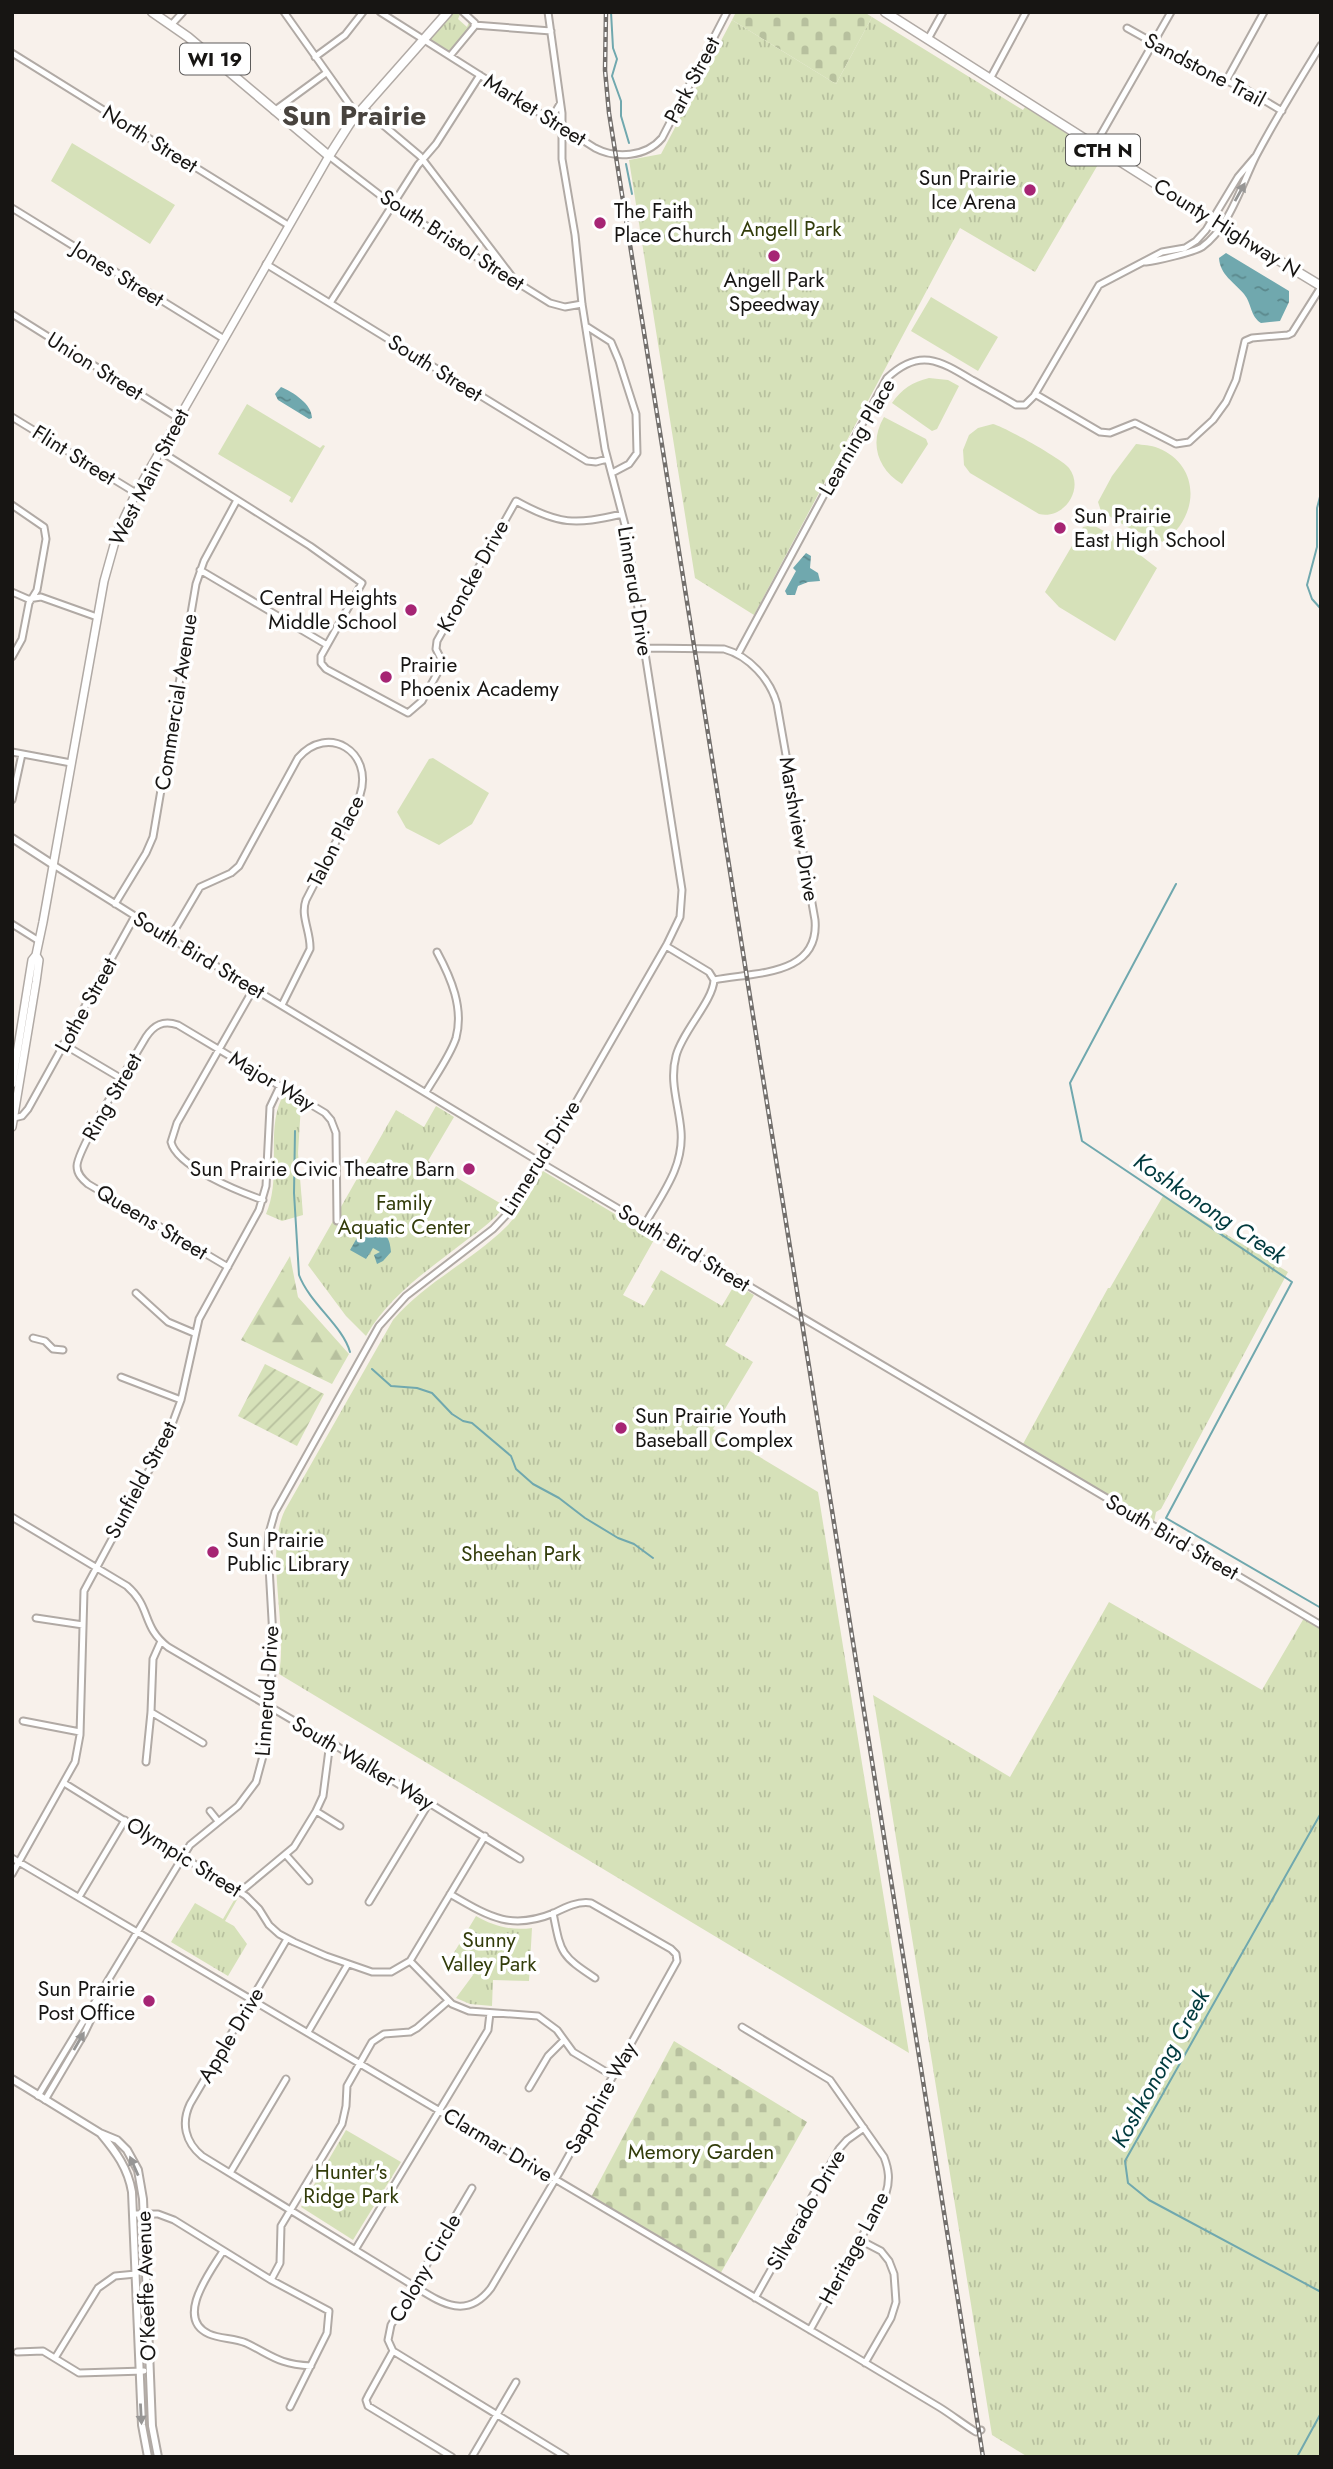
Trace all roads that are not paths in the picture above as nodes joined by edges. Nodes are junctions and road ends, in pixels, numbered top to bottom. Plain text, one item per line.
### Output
1 (152, 12) edge
2 (183, 12) edge
3 (284, 12) edge
4 (363, 12) edge
5 (380, 12) edge
6 (448, 12) edge
7 (463, 12) edge
8 (548, 12) edge
9 (727, 12) edge
10 (886, 12) edge
11 (943, 12) edge
12 (1026, 12) edge
13 (1171, 12) edge
14 (1264, 12) edge
15 (474, 23) junction
16 (172, 24) junction
17 (1127, 28) dead end
18 (551, 31) junction
19 (928, 39) junction
20 (423, 40) junction
21 (1153, 43) junction
22 (1321, 45) edge
23 (12, 53) edge
24 (450, 56) junction
25 (315, 57) junction
26 (326, 73) junction
27 (480, 75) junction
28 (990, 79) junction
29 (1226, 81) junction
30 (560, 104) junction
31 (274, 111) junction
32 (360, 111) junction
33 (1282, 111) junction
34 (539, 113) junction
35 (562, 128) junction
36 (1095, 145) junction
37 (654, 146) joint
38 (329, 156) junction
39 (1255, 158) junction
40 (422, 159) junction
41 (393, 205) junction
42 (12, 208) edge
43 (1217, 222) junction
44 (288, 225) junction
45 (266, 264) junction
46 (515, 281) junction
47 (1321, 287) edge
48 (330, 303) junction
49 (582, 304) junction
50 (12, 314) edge
51 (586, 326) junction
52 (224, 339) junction
53 (1035, 394) junction
54 (12, 417) edge
55 (178, 418) junction
56 (160, 452) junction
57 (607, 459) junction
58 (612, 473) junction
59 (136, 493) junction
60 (237, 500) junction
61 (12, 505) edge
62 (622, 514) junction
63 (200, 570) junction
64 (12, 592) edge
65 (33, 597) junction
66 (97, 617) junction
67 (327, 645) junction
68 (644, 648) junction
69 (738, 654) junction
70 (12, 657) edge
71 (12, 752) edge
72 (22, 754) junction
73 (71, 763) junction
74 (12, 800) edge
75 (12, 838) edge
76 (52, 863) junction
77 (115, 904) junction
78 (135, 916) junction
79 (12, 924) edge
80 (170, 938) junction
81 (39, 941) junction
82 (666, 946) junction
83 (438, 952) dead end
84 (36, 955) junction
85 (714, 980) junction
86 (254, 988) junction
87 (282, 1005) junction
88 (157, 1025) joint
89 (63, 1044) junction
90 (219, 1050) junction
91 (122, 1079) junction
92 (12, 1084) edge
93 (280, 1086) junction
94 (27, 1091) dead end
95 (426, 1092) junction
96 (36, 1093) junction
97 (14, 1118) junction
98 (12, 1127) edge
99 (540, 1161) junction
100 (79, 1174) joint
101 (263, 1200) junction
102 (337, 1221) dead end
103 (645, 1224) junction
104 (228, 1267) junction
105 (136, 1293) dead end
106 (194, 1333) junction
107 (33, 1338) dead end
108 (63, 1350) dead end
109 (121, 1377) dead end
110 (181, 1400) junction
111 (12, 1517) edge
112 (95, 1566) junction
113 (36, 1618) dead end
114 (83, 1625) junction
115 (1321, 1625) edge
116 (161, 1642) junction
117 (268, 1707) junction
118 (151, 1712) junction
119 (23, 1721) dead end
120 (80, 1732) junction
121 (203, 1742) dead end
122 (330, 1742) junction
123 (146, 1762) dead end
124 (64, 1783) junction
125 (429, 1803) junction
126 (210, 1811) dead end
127 (316, 1811) junction
128 (125, 1820) junction
129 (218, 1821) junction
130 (340, 1826) dead end
131 (485, 1836) junction
132 (286, 1856) junction
133 (182, 1858) junction
134 (520, 1859) dead end
135 (15, 1860) edge
136 (12, 1874) edge
137 (309, 1881) dead end
138 (240, 1892) junction
139 (450, 1894) junction
140 (79, 1897) junction
141 (369, 1902) dead end
142 (553, 1913) junction
143 (138, 1931) junction
144 (288, 1939) junction
145 (410, 1961) junction
146 (348, 1964) junction
147 (595, 1978) dead end
148 (252, 1999) junction
149 (447, 2002) junction
150 (490, 2013) junction
151 (742, 2027) dead end
152 (308, 2032) junction
153 (564, 2040) junction
154 (359, 2063) junction
155 (613, 2076) junction
156 (286, 2079) dead end
157 (12, 2080) edge
158 (529, 2088) dead end
159 (41, 2098) junction
160 (439, 2110) junction
161 (864, 2128) junction
162 (100, 2133) junction
163 (230, 2173) junction
164 (556, 2178) junction
165 (472, 2188) dead end
166 (290, 2211) junction
167 (133, 2214) junction
168 (143, 2214) junction
169 (860, 2240) junction
170 (223, 2250) junction
171 (355, 2250) junction
172 (136, 2274) junction
173 (271, 2280) junction
174 (414, 2286) junction
175 (755, 2298) junction
176 (810, 2330) junction
177 (393, 2351) junction
178 (17, 2352) dead end
179 (55, 2358) junction
180 (865, 2363) junction
181 (311, 2366) junction
182 (142, 2371) junction
183 (516, 2382) dead end
184 (290, 2407) dead end
185 (497, 2415) junction
186 (981, 2430) dead end
187 (148, 2457) edge
188 (159, 2457) edge
189 (452, 2457) edge
190 (472, 2457) edge
191 (566, 2457) edge

1 - 16 main road, WI 19
2 - 16 street
3 - 25 street
4 - 25 street
5 - 20 street, Market Street
6 - 20 main road
7 - 15 street
8 - 18 street, Linnerud Drive
9 - 37 street, Park Street
10 - 19 main road, County Highway N / CTH N
11 - 19 street
12 - 28 street
13 - 21 street
14 - 29 street
15 - 18 street
15 - 24 street
16 - 31 main road, WI 19
17 - 21 street, Sandstone Trail
18 - 30 street, Linnerud Drive
19 - 28 main road, County Highway N / CTH N
20 - 24 street, Market Street
20 - 32 main road
21 - 29 street, Sandstone Trail
21 - 36 street
22 - 33 street
23 - 44 street, North Street
24 - 27 street, Market Street
25 - 26 street
26 - 31 street
26 - 32 street
27 - 34 street, Market Street
27 - 40 street
28 - 36 main road, County Highway N / CTH N
29 - 33 street, Sandstone Trail
30 - 34 street
30 - 35 street, Linnerud Drive
31 - 38 main road, WI 19
32 - 38 main road
32 - 40 street
33 - 39 street
34 - 35 street, Market Street
35 - 37 street, Market Street
35 - 49 street, Linnerud Drive
36 - 43 main road, County Highway N / CTH N
38 - 41 street, South Bristol Street
38 - 44 main road, West Main Street
39 - 43 street
43 -> 39 street
40 - 41 street
40 - 46 street
41 - 46 street, South Bristol Street
41 - 48 street
42 - 52 street, Jones Street
43 - 47 main road, County Highway N / CTH N
43 - 53 street
44 - 45 main road, West Main Street
45 - 48 street, South Street
45 - 52 main road, West Main Street
46 - 49 street, South Bristol Street
47 - 53 street
48 - 57 street, South Street
49 - 51 street, Linnerud Drive
50 - 55 street, Union Street
51 - 57 street, Linnerud Drive
51 - 58 street
52 - 55 main road, West Main Street
53 - 69 street, Learning Place
54 - 59 street, Flint Street
55 - 56 main road, West Main Street
56 - 59 main road, West Main Street
56 - 60 street
57 - 58 street, Linnerud Drive
58 - 62 street, Linnerud Drive
59 - 66 main road, West Main Street
60 - 63 street, Commercial Avenue
60 - 67 street
61 - 65 street
62 - 67 street, Kroncke Drive
62 - 68 street, Linnerud Drive
63 - 67 street
63 - 77 street, Commercial Avenue
64 - 65 street
65 - 66 street
65 - 70 street
66 - 73 main road, West Main Street
68 - 69 street
68 - 82 street, Linnerud Drive
69 - 85 street, Marshview Drive
71 - 72 street
72 - 73 street
72 - 74 street
73 - 76 main road, West Main Street
75 - 76 street
76 - 77 street, South Bird Street
76 - 81 main road, West Main Street
77 - 78 street, South Bird Street
78 - 80 street, South Bird Street
78 - 89 street, Lothe Street
79 - 81 street
80 - 86 street, South Bird Street
80 - 87 street, Talon Place
81 - 84 main road, West Main Street
82 - 85 street
82 - 99 street, Linnerud Drive
83 - 95 street
84 - 92 main road, West Main Street
84 - 97 main road, West Main Street
85 - 103 street
86 - 87 street, South Bird Street
86 - 90 street
87 - 95 street, South Bird Street
88 - 90 street, Major Way
88 - 91 street, Ring Street
89 - 91 street
89 - 96 street, Lothe Street
90 - 93 street, Major Way
90 - 101 street
91 - 100 street, Ring Street
93 - 101 street, Sunfield Street
93 - 102 street, Major Way
94 - 96 street
95 - 99 street, South Bird Street
96 - 97 street, Lothe Street
97 - 98 main road, West Main Street
99 - 103 street, South Bird Street
99 - 117 street, Linnerud Drive
100 - 104 street, Queens Street
101 - 104 street, Sunfield Street
103 - 115 street, South Bird Street
104 - 106 street, Sunfield Street
105 - 106 street
106 - 110 street, Sunfield Street
107 - 108 street
109 - 110 street
110 - 112 street, Sunfield Street
111 - 112 street
112 - 114 street, Sunfield Street
112 - 116 street
113 - 114 street
114 - 120 street, Sunfield Street
116 - 117 street, South Walker Way
116 - 118 street
117 - 122 street, South Walker Way
117 - 129 street, Linnerud Drive
118 - 121 street
118 - 123 street
119 - 120 street
120 - 124 street, Sunfield Street
122 - 125 street, South Walker Way
122 - 127 street
124 - 128 street, Olympic Street
124 - 135 street, Sunfield Street
125 - 131 street, South Walker Way
125 - 141 street
126 - 129 street
127 - 130 street
127 - 132 street
128 - 133 street, Olympic Street
128 - 140 street
129 - 133 street, Linnerud Drive
131 - 134 street, South Walker Way
131 - 139 street
132 - 137 street
132 - 138 street
133 - 138 street, Olympic Street
133 - 143 street, Linnerud Drive
135 - 136 street, Sunfield Street
135 - 140 street, Clarmar Drive
138 - 144 street, Olympic Street
139 - 142 street
139 - 145 street
140 - 143 street, Clarmar Drive
142 - 147 street
142 - 155 street, Sapphire Way
143 - 148 street, Clarmar Drive
143 - 159 street, Linnerud Drive
144 - 146 street, Olympic Street
144 - 148 street, Apple Drive
145 - 146 street, Olympic Street
145 - 149 street
146 - 152 street
148 - 152 street, Clarmar Drive
148 - 163 street, Apple Drive
149 - 150 street
149 - 154 street
150 - 153 street
150 - 160 street
151 - 161 street
152 - 154 street, Clarmar Drive
153 - 155 street
153 - 158 street
154 - 160 street, Clarmar Drive
154 - 166 street
155 - 164 street, Sapphire Way
156 - 163 street
157 - 159 street, O'Keeffe Avenue
159 - 162 street, O'Keeffe Avenue
160 - 164 street, Clarmar Drive
160 - 171 street
161 - 169 street, Heritage Lane
161 - 175 street, Silverado Drive
162 - 167 street, O'Keeffe Avenue
168 -> 162 street, O'Keeffe Avenue
163 - 166 street
164 - 174 street, Sapphire Way
164 - 175 street, Clarmar Drive
165 - 174 street, Colony Circle
166 - 171 street
166 - 173 street
167 - 168 street
167 - 172 street, O'Keeffe Avenue
168 - 170 street
168 - 188 street, O'Keeffe Avenue
169 - 176 street, Heritage Lane
169 - 180 street
170 - 173 street
170 - 181 street
171 - 174 street
172 - 179 street
172 - 182 street, O'Keeffe Avenue
173 - 181 street
174 - 177 street, Colony Circle
175 - 176 street, Clarmar Drive
176 - 180 street, Clarmar Drive
177 - 185 street
177 - 189 street
178 - 179 street
179 - 182 street
180 - 186 street, Clarmar Drive
181 - 184 street
182 -> 187 street, O'Keeffe Avenue
183 - 185 street
185 - 190 street
185 - 191 street

